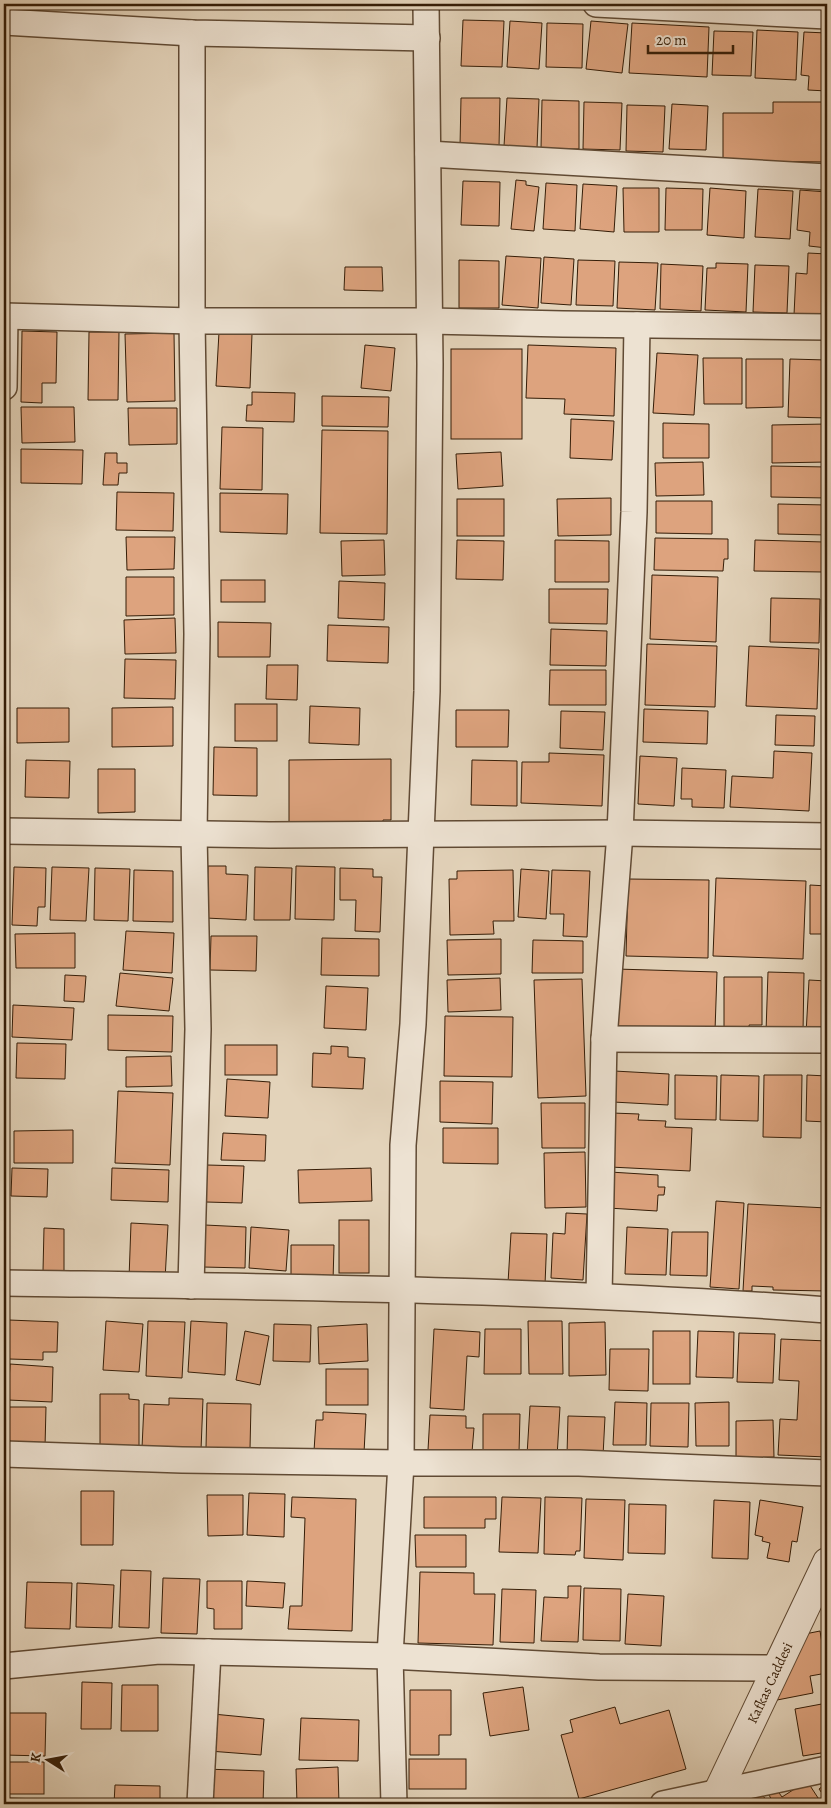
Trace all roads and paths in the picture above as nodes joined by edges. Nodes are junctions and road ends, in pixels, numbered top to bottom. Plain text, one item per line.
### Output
1 (426, 4) edge
2 (596, 4) edge
3 (827, 16) edge
4 (4, 22) edge
5 (192, 33) junction
6 (427, 38) junction
7 (428, 154) junction
8 (827, 177) edge
9 (4, 316) edge
10 (192, 321) junction
11 (429, 321) junction
12 (637, 325) junction
13 (827, 327) edge
14 (4, 387) edge
15 (4, 831) edge
16 (421, 833) junction
17 (620, 833) junction
18 (194, 834) junction
19 (827, 836) edge
20 (604, 1039) junction
21 (827, 1040) edge
22 (4, 1283) edge
23 (191, 1286) junction
24 (403, 1289) junction
25 (599, 1296) junction
26 (827, 1310) edge
27 (4, 1454) edge
28 (401, 1463) junction
29 (827, 1473) edge
30 (826, 1566) edge
31 (208, 1652) junction
32 (390, 1656) junction
33 (4, 1666) edge
34 (777, 1668) junction
35 (827, 1769) edge
36 (714, 1799) edge
37 (200, 1804) edge
38 (394, 1804) edge
39 (664, 1804) edge

1 - 6 street
2 - 3 street
4 - 5 street
5 - 6 street
5 - 10 street
6 - 7 street
7 - 8 street
7 - 11 street
9 - 10 street
9 - 14 street
10 - 11 street
10 - 18 street
11 - 12 street
11 - 16 street
12 - 13 street
12 - 17 street
15 - 18 street
16 - 17 street
16 - 18 street
16 - 24 street
17 - 19 street
17 - 20 street
18 - 23 street
20 - 21 street
20 - 25 street
22 - 23 street
23 - 24 street
24 - 25 street
24 - 28 street
25 - 26 street
27 - 28 street
28 - 29 street
28 - 32 street
30 - 34 street, Kafkas Caddesi
31 - 32 street
31 - 33 street
31 - 37 street
32 - 34 street
32 - 38 street
34 - 36 street, Kafkas Caddesi
35 - 36 street
36 - 39 street

